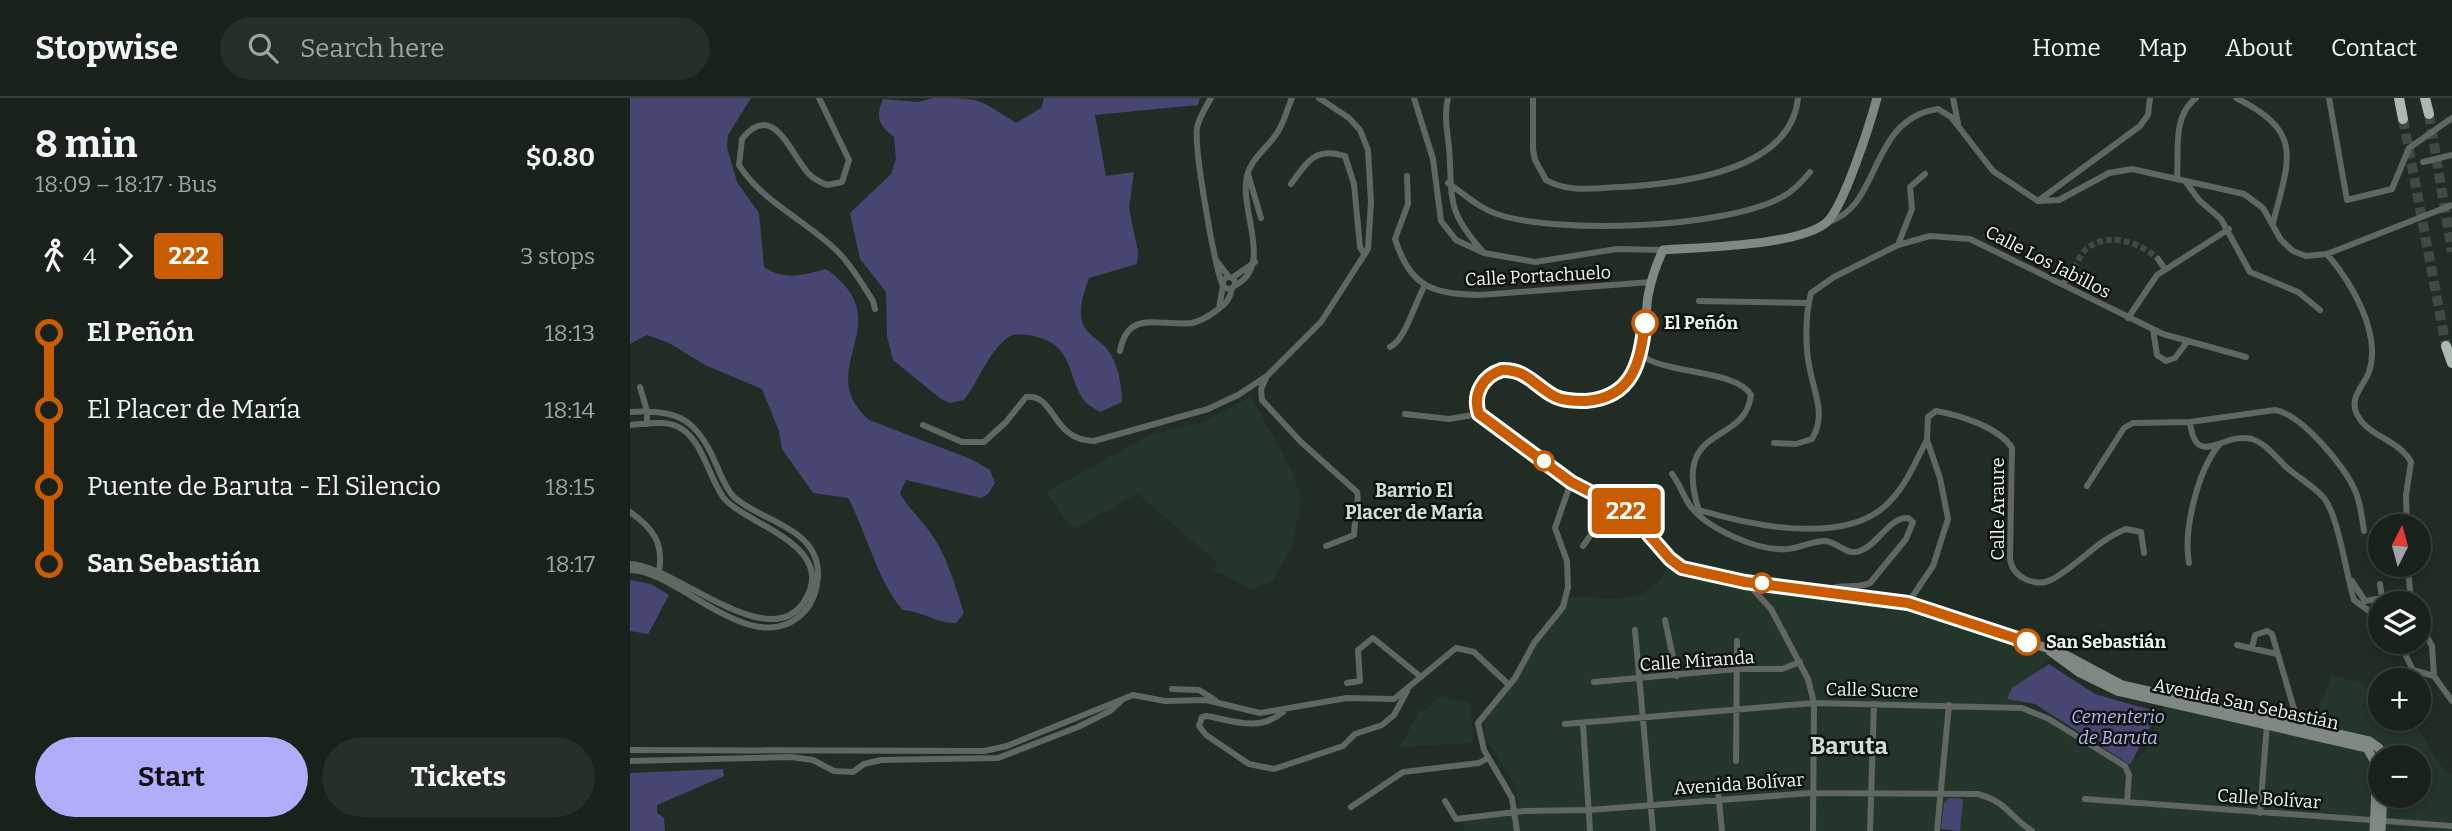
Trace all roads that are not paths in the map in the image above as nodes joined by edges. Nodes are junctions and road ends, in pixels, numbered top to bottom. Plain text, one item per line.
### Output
1 (819, 98) edge
2 (1212, 98) edge
3 (1292, 98) edge
4 (1319, 98) edge
5 (1414, 98) edge
6 (1448, 98) edge
7 (1533, 98) edge
8 (1798, 98) edge
9 (1877, 98) edge
10 (1952, 98) edge
11 (2150, 98) edge
12 (2196, 98) edge
13 (2236, 98) edge
14 (2329, 98) edge
15 (2399, 98) edge
16 (2425, 98) edge
17 (2428, 114) tunnel mouth
18 (2452, 118) edge
19 (2403, 119) tunnel mouth
20 (1959, 129) junction
21 (2452, 155) edge
22 (2423, 162) dead end
23 (1248, 172) junction
24 (1810, 173) dead end
25 (1925, 174) dead end
26 (1407, 176) dead end
27 (2177, 180) junction
28 (2185, 181) junction
29 (1448, 183) junction
30 (1291, 184) dead end
31 (2038, 201) junction
32 (2452, 205) edge
33 (1261, 218) dead end
34 (1826, 223) junction
35 (2273, 224) junction
36 (2229, 229) junction
37 (1898, 245) junction
38 (1663, 250) junction
39 (1484, 253) junction
40 (1364, 254) junction
41 (2327, 254) junction
42 (1215, 258) junction
43 (2158, 258) tunnel mouth
44 (1255, 262) junction
45 (2073, 268) tunnel mouth
46 (2165, 269) junction
47 (1231, 277) junction
48 (1651, 282) junction
49 (1223, 285) junction
50 (1425, 285) junction
51 (2063, 285) junction
52 (1233, 287) junction
53 (1699, 301) dead end
54 (1808, 303) junction
55 (1219, 308) junction
56 (875, 309) dead end
57 (2320, 310) dead end
58 (2128, 318) junction
59 (2153, 329) junction
60 (2188, 342) junction
61 (2446, 345) dead end
62 (1390, 347) dead end
63 (1120, 351) dead end
64 (1642, 355) junction
65 (2246, 358) dead end
66 (2452, 363) edge
67 (1266, 376) junction
68 (640, 387) dead end
69 (647, 411) junction
70 (630, 412) edge
71 (1405, 414) dead end
72 (1479, 414) junction
73 (2190, 422) junction
74 (648, 424) junction
75 (630, 425) edge
76 (923, 425) dead end
77 (1927, 440) junction
78 (1774, 443) dead end
79 (2220, 443) junction
80 (1672, 474) dead end
81 (1571, 482) junction
82 (2087, 486) dead end
83 (1613, 503) junction
84 (630, 512) edge
85 (1700, 513) junction
86 (2407, 514) edge
87 (2364, 531) dead end
88 (1583, 545) dead end
89 (1326, 546) dead end
90 (2144, 553) dead end
91 (2189, 563) dead end
92 (630, 564) edge
93 (630, 570) edge
94 (658, 574) junction
95 (2351, 580) junction
96 (1745, 582) junction
97 (2380, 584) dead end
98 (1825, 592) junction
99 (1908, 603) junction
100 (2368, 610) edge
101 (1665, 620) dead end
102 (1635, 630) dead end
103 (1737, 641) dead end
104 (2431, 644) edge
105 (2237, 645) dead end
106 (2252, 648) junction
107 (2277, 654) junction
108 (2405, 654) edge
109 (1800, 662) junction
110 (1737, 669) junction
111 (1677, 676) junction
112 (2434, 676) junction
113 (1421, 677) junction
114 (1640, 679) junction
115 (1347, 682) dead end
116 (1594, 682) dead end
117 (1509, 685) junction
118 (1172, 689) dead end
119 (1408, 689) junction
120 (1125, 697) junction
121 (1216, 701) junction
122 (2452, 701) edge
123 (1814, 703) junction
124 (1874, 704) junction
125 (1949, 705) junction
126 (1735, 708) junction
127 (1283, 711) junction
128 (1642, 717) junction
129 (2268, 721) junction
130 (1565, 724) dead end
131 (1583, 724) junction
132 (2298, 728) junction
133 (2375, 745) edge
134 (630, 750) edge
135 (825, 750) junction
136 (859, 750) junction
137 (2368, 751) edge
138 (1488, 758) junction
139 (630, 761) edge
140 (1736, 761) dead end
141 (825, 764) junction
142 (860, 767) junction
143 (1718, 791) dead end
144 (1811, 793) junction
145 (1941, 793) junction
146 (1873, 795) junction
147 (1719, 799) junction
148 (2085, 799) dead end
149 (1446, 801) dead end
150 (2127, 802) junction
151 (1652, 804) junction
152 (1351, 807) dead end
153 (2378, 808) edge
154 (2381, 808) edge
155 (1589, 810) junction
156 (1515, 812) junction
157 (2260, 813) junction
158 (2378, 826) edge
159 (2452, 827) edge
160 (1517, 831) edge
161 (1590, 831) edge
162 (1653, 831) edge
163 (1722, 831) edge
164 (1813, 831) edge
165 (1870, 831) edge
166 (1937, 831) edge
167 (2032, 831) edge

1 - 56 street
2 - 42 street
3 - 23 street
4 - 40 street
5 - 39 street
6 - 29 street
7 - 8 street
9 - 34 street
10 - 20 street
11 - 31 street
12 - 27 street
13 - 35 street
14 - 18 street
15 - 19 highway
16 - 17 highway
20 - 31 street
20 - 34 street
21 - 22 street
23 - 33 street
23 - 44 street
24 - 29 street
25 - 37 street
26 - 50 street
27 - 28 street
27 - 31 street
28 - 35 street
28 - 36 street
29 - 39 street
30 - 40 street
32 - 41 street
34 - 38 street
35 - 41 street
36 - 46 street
36 - 57 street
37 - 51 street, Calle Los Jabillos
37 - 54 street, Calle Los Jabillos
38 - 39 street
38 - 48 street
40 - 67 street
41 - 86 street
42 - 47 street
42 - 49 street
43 - 46 street
44 - 47 street
44 - 52 street
45 - 51 street
46 - 58 street
47 - 49 street
47 - 52 street
48 - 50 street, Calle Portachuelo
48 - 64 street
49 - 52 street
49 - 55 street
50 - 62 street
51 - 58 street, Calle Los Jabillos
52 - 55 street
53 - 54 street
54 - 78 street
55 - 63 street
58 - 59 street, Calle Los Jabillos
59 - 60 street, Calle Los Jabillos
59 - 60 street
60 - 65 street, Calle Los Jabillos
61 - 66 highway
64 - 72 street
64 - 85 street
67 - 76 street
67 - 89 street
68 - 69 street
69 - 70 street
69 - 74 street
69 - 94 street
71 - 72 street
72 - 81 street, Avenida San Sebastián
73 - 79 street
73 - 82 street
73 - 87 street
74 - 75 street
74 - 94 street
77 - 85 street
77 - 90 street, Calle Araure
77 - 99 street
79 - 91 street
79 - 95 street
80 - 85 street
81 - 83 street, Avenida San Sebastián
81 - 117 street
83 - 88 street
83 - 96 street, Avenida San Sebastián
84 - 94 street
85 - 98 street
92 - 94 street
93 - 94 street
95 - 97 street
95 - 100 street
96 - 98 street, Avenida San Sebastián
96 - 109 street
98 - 99 street, Avenida San Sebastián
99 - 129 street, Avenida San Sebastián
101 - 111 street
102 - 114 street
103 - 110 street
104 - 112 street
105 - 106 street
106 - 107 street
106 - 107 street
107 - 132 street
108 - 112 street
109 - 110 street, Calle Miranda
109 - 123 street
110 - 111 street, Calle Miranda
110 - 126 street
111 - 114 street, Calle Miranda
112 - 122 street
113 - 115 street
113 - 117 street
113 - 119 street
114 - 116 street, Calle Miranda
114 - 128 street
117 - 138 street
118 - 121 street
119 - 127 street
119 - 127 street
120 - 121 street
120 - 136 street
120 - 142 street
121 - 127 street
123 - 124 street, Calle Sucre
123 - 126 street, Calle Sucre
123 - 144 street
124 - 125 street, Calle Sucre
124 - 146 street
125 - 145 street
125 - 150 street, Calle Sucre
126 - 128 street, Calle Sucre
126 - 140 street
128 - 131 street, Calle Sucre
128 - 151 street
129 - 132 street, Avenida San Sebastián
129 - 157 street
130 - 131 street, Calle Sucre
131 - 155 street
132 - 133 street, Avenida San Sebastián
132 - 137 street, Avenida San Sebastián
134 - 135 street
135 - 136 street
135 - 141 street
136 - 142 street
138 - 152 street
138 - 156 street
139 - 141 street
141 - 142 street
143 - 147 street
144 - 146 street, Avenida Bolívar
144 - 147 street, Avenida Bolívar
144 - 164 street
145 - 146 street, Avenida Bolívar
145 - 166 street
145 - 167 street, Avenida Bolívar
146 - 165 street
147 - 151 street, Avenida Bolívar
147 - 163 street
148 - 150 street, Calle Bolívar
149 - 156 street, Avenida Bolívar
150 - 157 street, Calle Bolívar
151 - 155 street, Avenida Bolívar
151 - 162 street
153 - 158 street, Avenida San Sebastián
154 - 158 street
155 - 156 street, Avenida Bolívar
155 - 161 street
156 - 160 street
157 - 158 street, Calle Bolívar
158 - 159 street, Calle Bolívar

